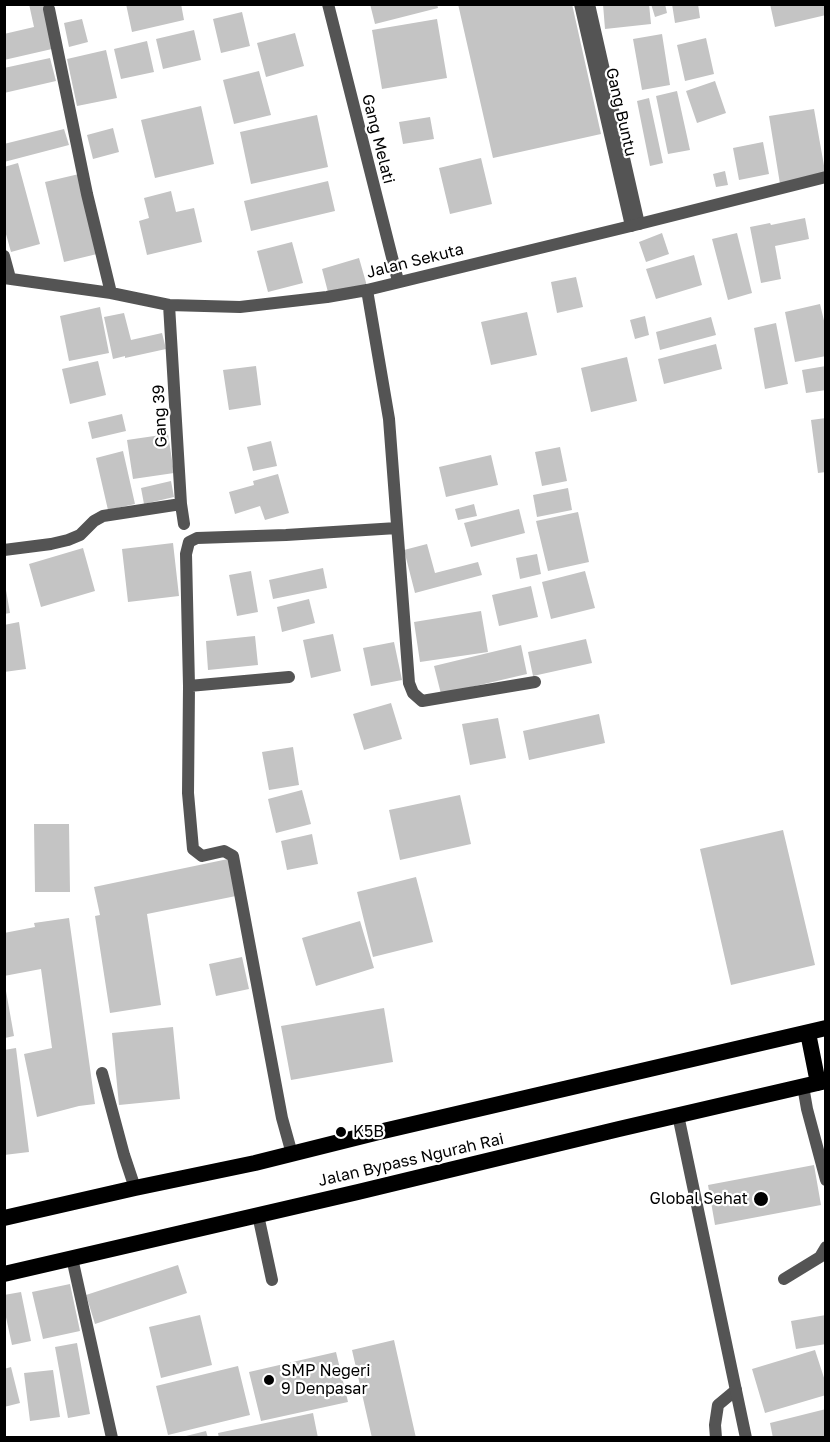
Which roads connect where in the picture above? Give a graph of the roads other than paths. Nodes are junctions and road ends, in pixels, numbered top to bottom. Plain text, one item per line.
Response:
1 (328, 4) edge
2 (580, 4) edge
3 (589, 4) edge
4 (49, 9) dead end
5 (825, 177) edge
6 (635, 225) junction
7 (4, 256) edge
8 (7, 278) edge
9 (398, 281) junction
10 (367, 290) junction
11 (111, 293) junction
12 (169, 305) junction
13 (181, 504) junction
14 (184, 524) dead end
15 (396, 528) junction
16 (4, 550) edge
17 (289, 677) dead end
18 (535, 682) dead end
19 (189, 686) junction
20 (825, 1028) edge
21 (808, 1033) junction
22 (102, 1073) dead end
23 (816, 1083) edge
24 (678, 1115) junction
25 (292, 1154) junction
26 (825, 1180) edge
27 (135, 1188) junction
28 (258, 1215) junction
29 (4, 1218) edge
30 (825, 1247) edge
31 (72, 1258) junction
32 (4, 1274) edge
33 (784, 1279) dead end
34 (272, 1280) dead end
35 (736, 1390) junction
36 (112, 1437) edge
37 (716, 1437) edge
38 (746, 1437) edge

1 - 9 street, Gang Melati
2 - 6 street, Gang Buntu
3 - 6 street
4 - 11 street
5 - 6 street, Jalan Sekuta
6 - 9 street, Jalan Sekuta
7 - 8 street
8 - 11 street, Jalan Sekuta
9 - 10 street, Jalan Sekuta
10 - 12 street, Jalan Sekuta
10 - 15 street
11 - 12 street, Jalan Sekuta
12 - 13 street, Gang 39
13 - 14 street, Gang 39
13 - 16 street
15 - 18 street
15 - 19 street
17 - 19 street
19 - 25 street
20 - 21 highway, Jalan Bypass Ngurah Rai
21 - 23 highway
21 - 25 highway, Jalan Bypass Ngurah Rai
22 - 27 street
23 - 24 highway, Jalan Bypass Ngurah Rai
23 - 26 street
24 - 28 highway, Jalan Bypass Ngurah Rai
24 - 35 street
25 - 27 highway, Jalan Bypass Ngurah Rai
27 - 29 highway, Jalan Bypass Ngurah Rai
28 - 31 highway, Jalan Bypass Ngurah Rai
28 - 34 street
30 - 33 street
31 - 32 highway, Jalan Bypass Ngurah Rai
31 - 36 street
35 - 37 street
35 - 38 street

